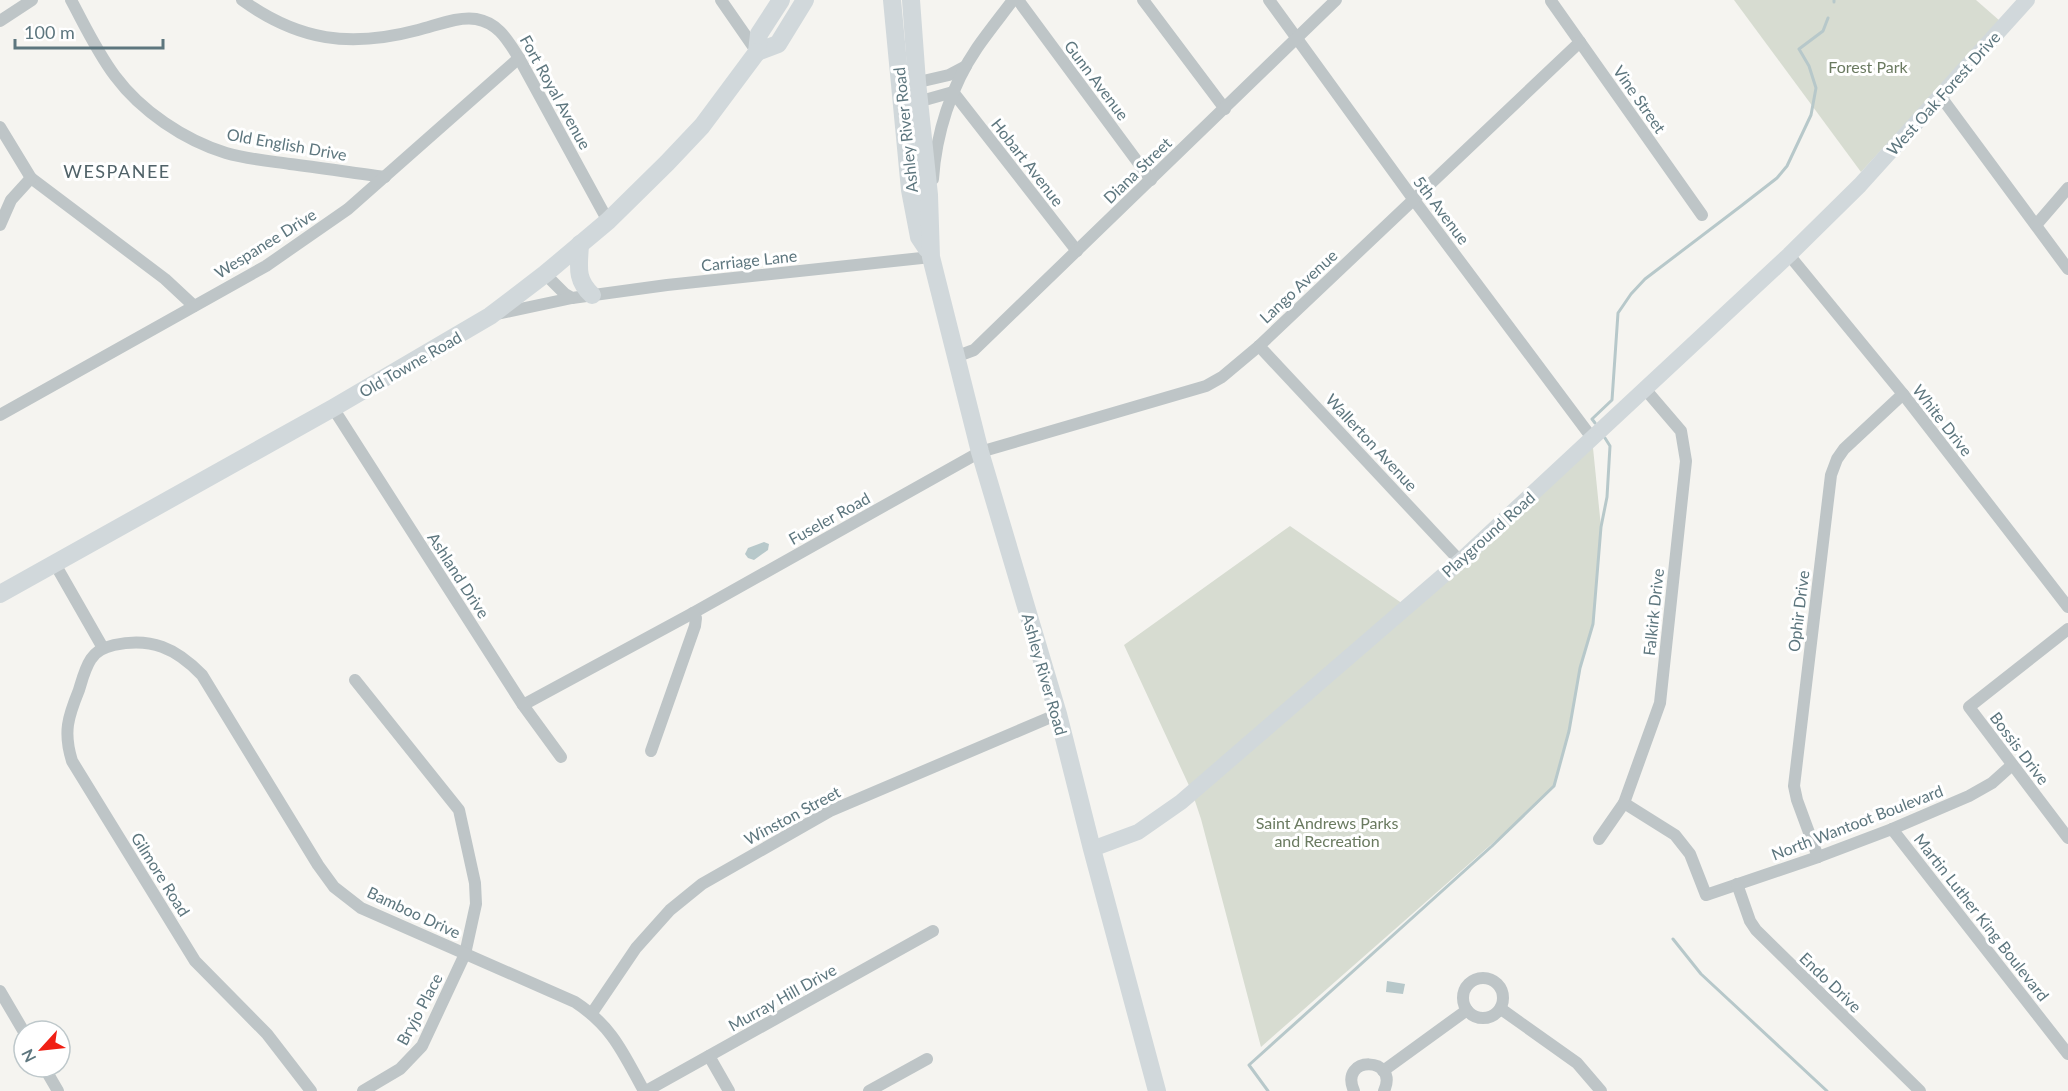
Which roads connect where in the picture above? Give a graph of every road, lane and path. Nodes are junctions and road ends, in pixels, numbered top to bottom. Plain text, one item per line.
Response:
1 (32, 0) edge
2 (71, 0) edge
3 (242, 0) edge
4 (721, 0) edge
5 (781, 0) edge
6 (805, 0) edge
7 (892, 0) edge
8 (911, 0) edge
9 (1013, 0) edge
10 (1018, 0) edge
11 (1143, 0) edge
12 (1269, 0) edge
13 (1336, 0) edge
14 (2027, 0) edge
15 (1551, 1) edge
16 (0, 21) edge
17 (1298, 39) junction
18 (1580, 42) junction
19 (757, 52) junction
20 (519, 58) junction
21 (966, 66) junction
22 (909, 84) junction
23 (953, 92) junction
24 (1941, 97) junction
25 (910, 104) junction
26 (1225, 109) junction
27 (0, 127) edge
28 (386, 177) junction
29 (31, 178) junction
30 (1151, 180) junction
31 (1860, 186) joint
32 (2068, 188) edge
33 (1413, 200) junction
34 (1702, 215) dead end
35 (608, 221) junction
36 (0, 225) edge
37 (2036, 225) junction
38 (580, 244) junction
39 (1077, 251) junction
40 (1789, 255) junction
41 (931, 257) junction
42 (2068, 269) edge
43 (545, 274) junction
44 (592, 295) junction
45 (572, 298) junction
46 (194, 306) junction
47 (490, 316) junction
48 (1259, 346) junction
49 (955, 357) junction
50 (1645, 389) junction
51 (1903, 394) junction
52 (333, 408) junction
53 (0, 415) edge
54 (1592, 438) junction
55 (980, 452) junction
56 (1460, 561) junction
57 (55, 564) junction
58 (0, 594) edge
59 (2068, 608) edge
60 (693, 613) junction
61 (2068, 629) edge
62 (103, 648) junction
63 (356, 680) dead end
64 (523, 705) junction
65 (1058, 714) junction
66 (651, 752) dead end
67 (561, 757) dead end
68 (2012, 765) junction
69 (1624, 803) junction
70 (1892, 829) junction
71 (2068, 838) edge
72 (1599, 839) dead end
73 (1092, 849) junction
74 (1818, 857) junction
75 (1737, 884) junction
76 (933, 931) dead end
77 (465, 954) junction
78 (0, 991) edge
79 (1501, 1009) junction
80 (1467, 1011) junction
81 (592, 1013) junction
82 (16, 1019) edge
83 (2068, 1054) edge
84 (710, 1056) junction
85 (927, 1059) dead end
86 (1383, 1071) junction
87 (1914, 1089) edge
88 (311, 1091) edge
89 (363, 1091) edge
90 (645, 1091) edge
91 (729, 1091) edge
92 (869, 1091) edge
93 (1156, 1091) edge
94 (1354, 1091) edge
95 (1384, 1091) edge
96 (1601, 1091) edge

1 - 16 street
2 - 28 street, Old English Drive
3 - 20 street, Fort Royal Avenue
4 - 19 street
5 - 19 main road
6 - 19 main road
7 - 22 main road, Ashley River Road
8 - 22 main road, Ashley River Road
9 - 21 street
10 - 30 street, Gunn Avenue
11 - 26 street
12 - 17 street, 5th Avenue
13 - 17 street, Diana Street
14 - 24 main road, West Oak Forest Drive
15 - 18 street, Vine Street
17 - 26 street, Diana Street
17 - 33 street, 5th Avenue
18 - 33 street, Lango Avenue
18 - 34 street, Vine Street
19 - 35 main road, Old Towne Road
20 - 28 street, Wespanee Drive
20 - 35 street, Fort Royal Avenue
21 - 22 street
21 - 23 street
22 - 25 main road, Ashley River Road
23 - 25 street
23 - 39 street, Hobart Avenue
23 - 41 street
24 - 31 main road, West Oak Forest Drive
24 - 37 street
25 - 41 main road, Ashley River Road
26 - 30 street, Diana Street
27 - 29 street
28 - 46 street, Wespanee Drive
29 - 36 street
29 - 46 street
30 - 39 street, Diana Street
31 - 40 main road, Playground Road
32 - 37 street
33 - 48 street, Lango Avenue
33 - 54 street, 5th Avenue
35 - 38 main road, Old Towne Road
37 - 42 street
38 - 43 main road, Old Towne Road
38 - 44 main road
39 - 49 street, Diana Street
40 - 50 main road, Playground Road
40 - 51 street, White Drive
41 - 44 street, Carriage Lane
41 - 49 main road, Ashley River Road
43 - 45 street
43 - 47 main road, Old Towne Road
44 - 45 street, Carriage Lane
45 - 47 street, Carriage Lane
46 - 53 street, Wespanee Drive
47 - 52 main road, Old Towne Road
48 - 55 street, Lango Avenue
48 - 56 street, Wallerton Avenue
49 - 55 main road, Ashley River Road
50 - 54 main road, Playground Road
50 - 69 street, Falkirk Drive
51 - 59 street, White Drive
51 - 74 street, Ophir Drive
52 - 57 main road, Old Towne Road
52 - 64 street, Ashland Drive
54 - 56 main road, Playground Road
55 - 60 street, Fuseler Road
55 - 65 main road, Ashley River Road
56 - 73 main road, Playground Road
57 - 58 main road, Old Towne Road
57 - 62 street
60 - 64 street, Fuseler Road
60 - 66 street
61 - 68 street, Bossis Drive
62 - 77 street, Bamboo Drive
62 - 88 street, Gilmore Road
63 - 77 street, Bryjo Place
64 - 67 street, Ashland Drive
65 - 73 main road, Ashley River Road
65 - 81 street, Winston Street
68 - 70 street, North Wantoot Boulevard
68 - 71 street, Bossis Drive
69 - 72 street, Falkirk Drive
69 - 75 street, North Wantoot Boulevard
70 - 74 street, North Wantoot Boulevard
70 - 83 street, Martin Luther King Boulevard
73 - 93 main road, Ashley River Road
74 - 75 street, North Wantoot Boulevard
75 - 87 street, Endo Drive
76 - 84 street, Murray Hill Drive
77 - 81 street, Bamboo Drive
77 - 89 street, Bryjo Place
78 - 82 street
79 - 80 street
79 - 80 street
79 - 96 street
80 - 86 street
81 - 90 street, Bamboo Drive
84 - 90 street, Murray Hill Drive
84 - 91 street
85 - 92 street
86 - 94 street
86 - 95 street

